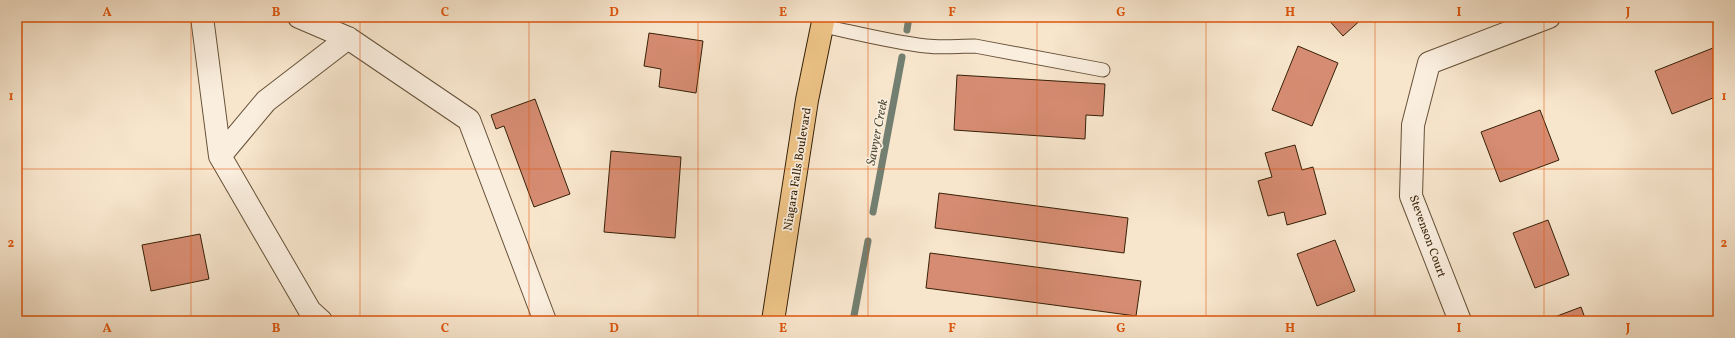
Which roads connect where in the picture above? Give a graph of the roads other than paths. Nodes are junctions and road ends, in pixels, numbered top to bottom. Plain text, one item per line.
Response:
1 (202, 17) edge
2 (299, 17) edge
3 (1549, 17) edge
4 (824, 22) edge
5 (348, 38) junction
6 (1103, 70) dead end
7 (220, 156) junction
8 (321, 321) edge
9 (545, 321) edge
10 (773, 321) edge
11 (1460, 321) edge

1 - 7 street
2 - 5 street
3 - 11 street, Stevenson Court
4 - 6 lane
4 - 10 main road, Niagara Falls Boulevard
5 - 7 street
5 - 9 street
7 - 8 street

